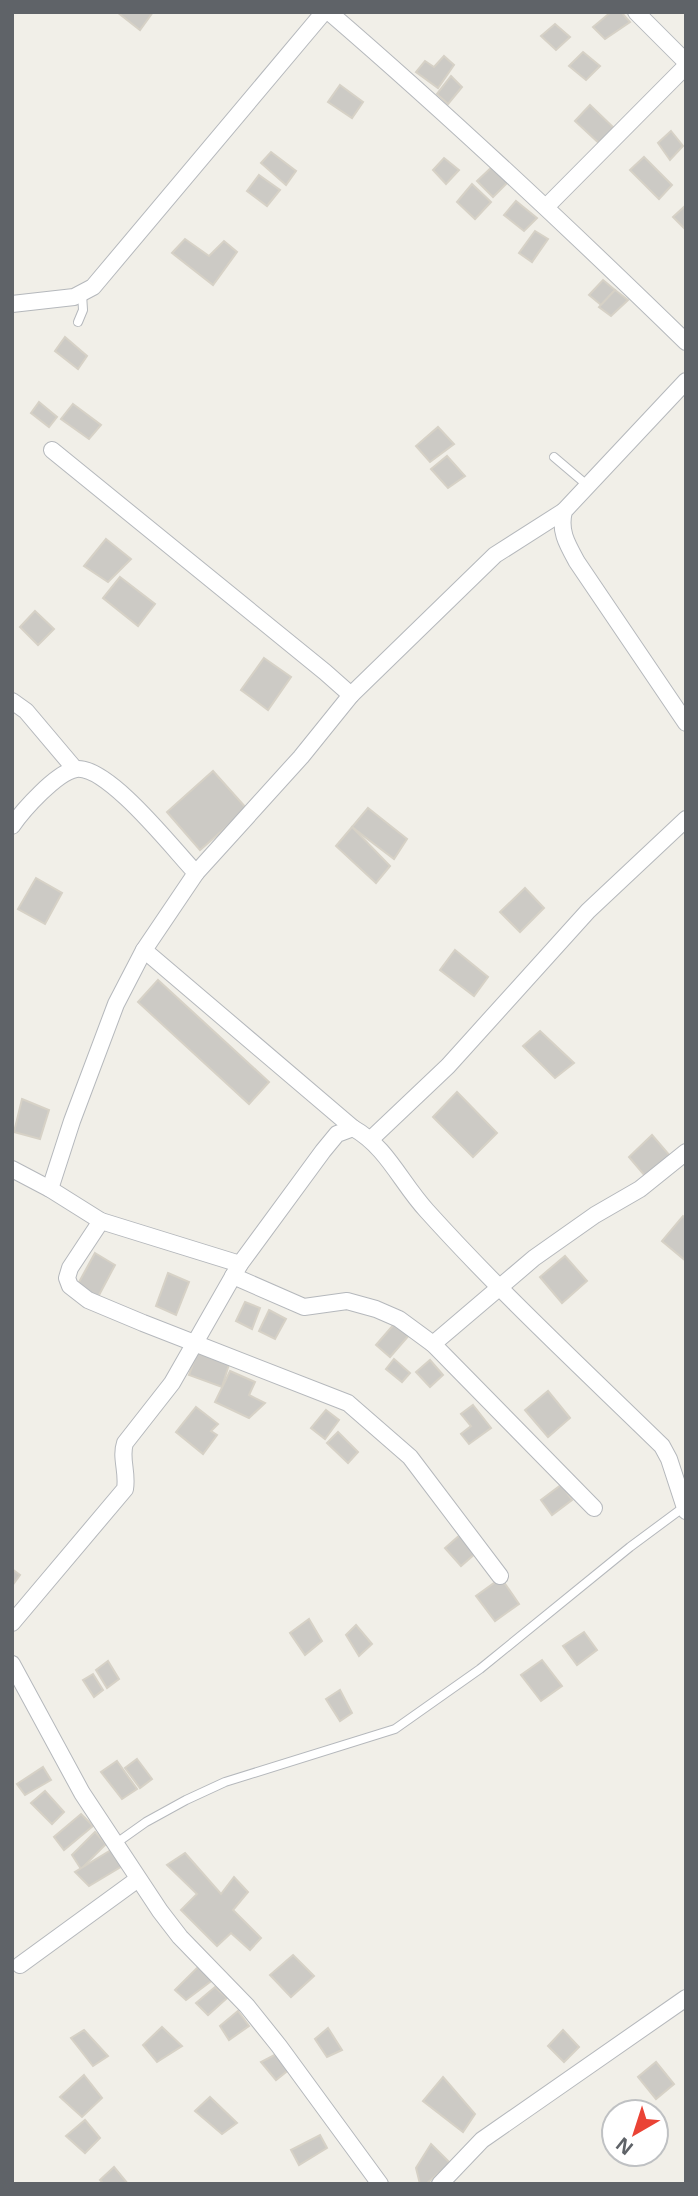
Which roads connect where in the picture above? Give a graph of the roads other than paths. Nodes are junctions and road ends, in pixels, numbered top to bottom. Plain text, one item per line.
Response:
1 (327, 12) edge
2 (636, 12) edge
3 (686, 64) edge
4 (547, 206) junction
5 (82, 294) junction
6 (12, 304) edge
7 (78, 322) dead end
8 (686, 342) edge
9 (686, 381) edge
10 (52, 450) dead end
11 (554, 457) dead end
12 (587, 485) junction
13 (564, 510) junction
14 (547, 520) junction
15 (563, 534) junction
16 (351, 695) junction
17 (12, 701) edge
18 (686, 723) edge
19 (75, 769) junction
20 (686, 819) edge
21 (12, 826) edge
22 (196, 873) junction
23 (144, 950) junction
24 (353, 1128) junction
25 (371, 1139) junction
26 (686, 1152) edge
27 (12, 1169) edge
28 (50, 1189) junction
29 (101, 1221) junction
30 (237, 1270) junction
31 (499, 1288) junction
32 (196, 1343) junction
33 (433, 1344) junction
34 (594, 1507) dead end
35 (685, 1509) edge
36 (500, 1576) dead end
37 (12, 1623) edge
38 (13, 1665) edge
39 (114, 1844) junction
40 (138, 1879) junction
41 (20, 1965) dead end
42 (686, 1998) edge
43 (380, 2184) edge
44 (440, 2184) edge

1 - 4 street
1 - 5 street
2 - 3 street
3 - 4 street
4 - 8 street
5 - 6 street
5 - 7 lane
9 - 12 street
10 - 16 street
11 - 12 lane
12 - 13 street
13 - 14 street
13 - 15 street
14 - 15 street
14 - 16 street
15 - 18 street
16 - 22 street
17 - 19 street
19 - 21 street
19 - 22 street
20 - 25 street
22 - 23 street
23 - 24 street
23 - 28 street
24 - 25 street
24 - 30 street
25 - 31 street
26 - 31 street
27 - 28 street
28 - 29 street
29 - 30 street
29 - 32 street
30 - 32 street
30 - 33 street
31 - 33 street
31 - 35 street
32 - 36 street
32 - 37 street
33 - 34 street
35 - 39 lane
38 - 39 street
39 - 40 street
40 - 41 street
40 - 43 street
42 - 44 street

